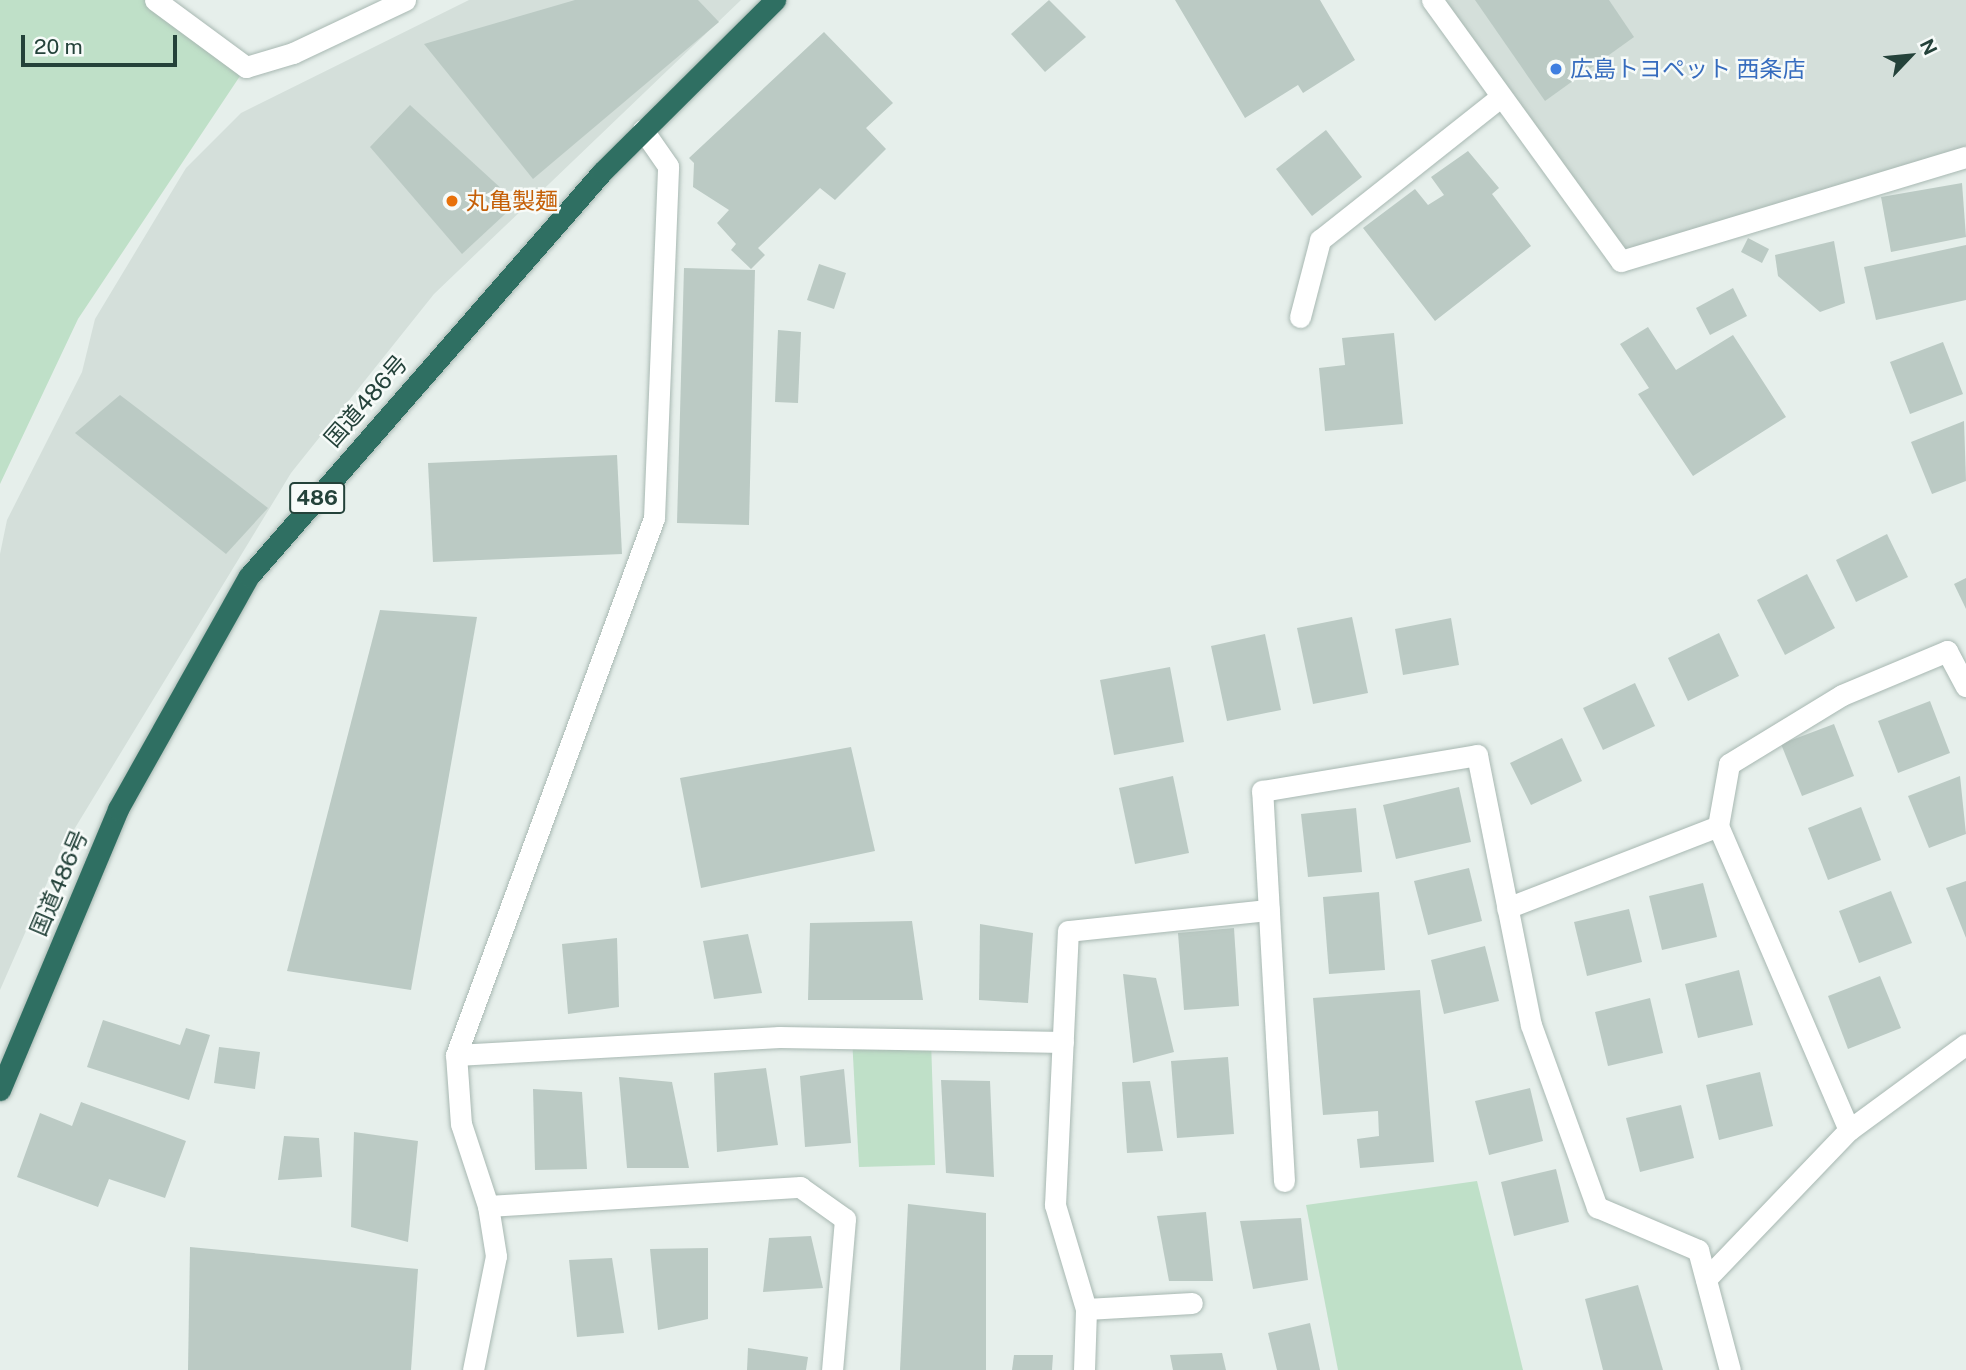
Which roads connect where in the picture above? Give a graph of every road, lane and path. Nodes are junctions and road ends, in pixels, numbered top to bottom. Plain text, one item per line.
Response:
1 (155, 0) edge
2 (405, 0) edge
3 (775, 0) edge
4 (1432, 0) edge
5 (1499, 98) junction
6 (643, 130) junction
7 (1966, 157) edge
8 (1300, 317) dead end
9 (1966, 686) edge
10 (1718, 826) junction
11 (1507, 908) junction
12 (1269, 910) junction
13 (1063, 1042) junction
14 (1966, 1044) edge
15 (456, 1055) junction
16 (0, 1090) edge
17 (1849, 1130) junction
18 (1284, 1181) dead end
19 (488, 1206) junction
20 (1706, 1279) junction
21 (1192, 1303) dead end
22 (1086, 1309) junction
23 (473, 1370) edge
24 (832, 1370) edge
25 (1084, 1370) edge
26 (1730, 1370) edge

1 - 2 street
3 - 6 highway, 国道486号 / 486
4 - 5 street
5 - 7 street
5 - 8 street
6 - 15 street
6 - 16 highway, 国道486号 / 486
9 - 10 street
10 - 11 street
10 - 17 street
11 - 12 street
11 - 20 street
12 - 13 street
12 - 18 street
13 - 15 street
13 - 22 street
14 - 17 street
15 - 19 street
17 - 20 street
19 - 23 street
19 - 24 street
20 - 26 street
21 - 22 street
22 - 25 street

